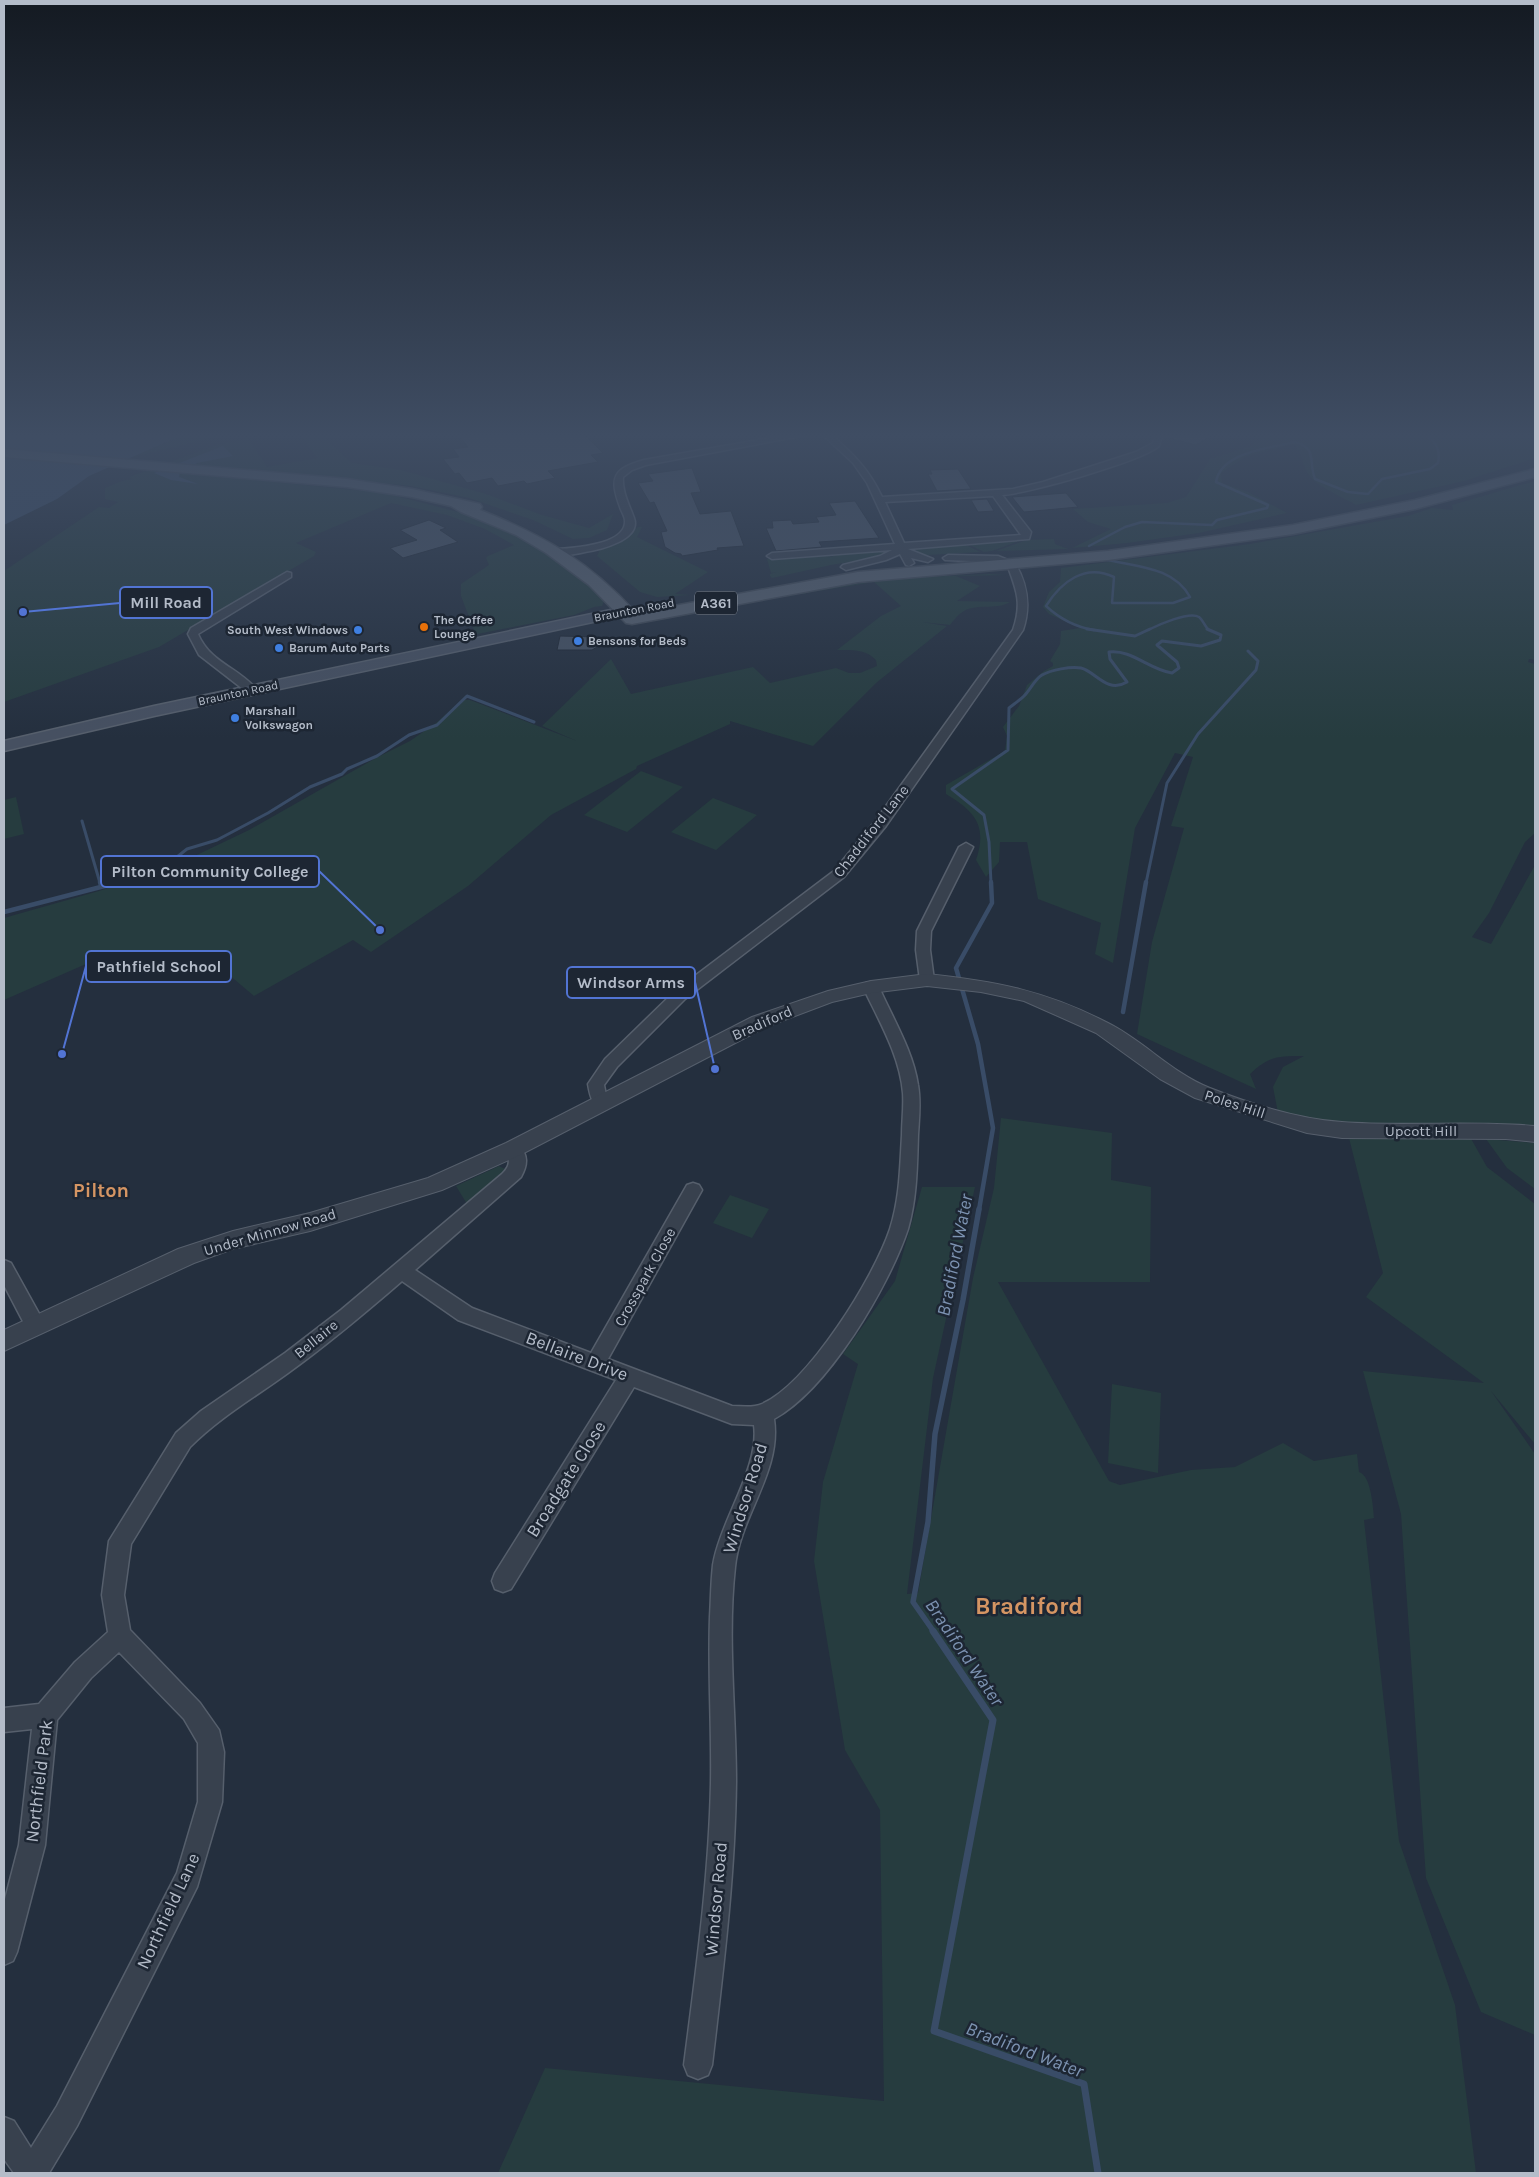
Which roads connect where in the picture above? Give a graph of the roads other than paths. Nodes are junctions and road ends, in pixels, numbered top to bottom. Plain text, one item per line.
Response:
1 (527, 535) edge
2 (623, 535) edge
3 (896, 535) edge
4 (1026, 535) edge
5 (1202, 535) edge
6 (1259, 535) edge
7 (566, 550) junction
8 (905, 554) junction
9 (772, 556) dead end
10 (939, 562) junction
11 (1014, 569) junction
12 (893, 573) junction
13 (287, 575) dead end
14 (619, 592) junction
15 (637, 611) junction
16 (586, 618) junction
17 (561, 626) junction
18 (252, 691) junction
19 (4, 746) edge
20 (966, 847) dead end
21 (936, 981) junction
22 (968, 984) joint
23 (871, 987) junction
24 (603, 1103) junction
25 (1307, 1125) joint
26 (1535, 1134) edge
27 (513, 1149) junction
28 (693, 1190) dead end
29 (4, 1268) edge
30 (401, 1271) junction
31 (35, 1325) junction
32 (4, 1341) edge
33 (596, 1363) junction
34 (630, 1376) junction
35 (763, 1414) junction
36 (503, 1581) dead end
37 (120, 1636) junction
38 (46, 1715) junction
39 (4, 1720) edge
40 (4, 1952) edge
41 (698, 2065) dead end
42 (4, 2131) edge
43 (32, 2173) edge

1 - 7 main road
2 - 7 street
3 - 8 street
4 - 8 street
5 - 10 main road, Braunton Road / A361
6 - 11 main road, Braunton Road / A361
7 - 14 main road
8 - 9 street
8 - 10 main road, Braunton Road / A361
8 - 12 street
8 - 15 main road, Braunton Road / A361
10 - 11 main road, Braunton Road / A361
10 - 11 street
10 - 12 main road, Braunton Road / A361
11 - 24 street, Chaddiford Lane
12 - 15 main road, Braunton Road / A361
13 - 18 street
14 - 15 main road
14 - 16 main road
15 - 16 main road, Braunton Road
15 - 17 main road, Braunton Road
16 - 17 main road, Braunton Road
17 - 18 main road, Braunton Road
18 - 19 main road, Braunton Road
20 - 21 street
21 - 22 street, Bradiford
21 - 23 street, Bradiford
22 - 25 street, Poles Hill
23 - 24 street, Bradiford
23 - 35 street
24 - 27 street, Bradiford
25 - 26 street, Upcott Hill
27 - 30 street, Bellaire
27 - 31 street, Under Minnow Road
28 - 33 street, Crosspark Close
29 - 31 street
30 - 33 street, Bellaire Drive
30 - 37 street, Bellaire
31 - 32 street, Under Minnow Road
33 - 34 street, Bellaire Drive
34 - 35 street, Bellaire Drive
34 - 36 street, Broadgate Close
35 - 41 street, Windsor Road
37 - 38 street, Northfield Park
37 - 43 street, Northfield Lane
38 - 39 street
38 - 40 street, Northfield Park
42 - 43 street

